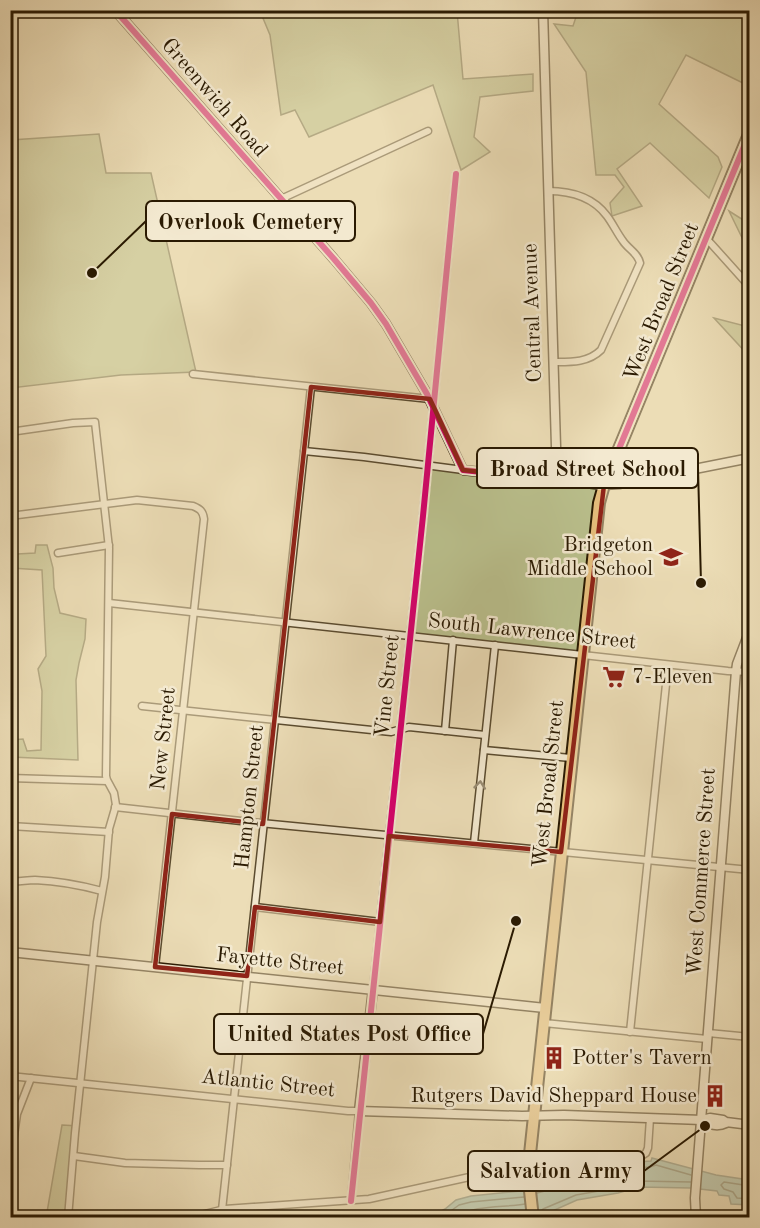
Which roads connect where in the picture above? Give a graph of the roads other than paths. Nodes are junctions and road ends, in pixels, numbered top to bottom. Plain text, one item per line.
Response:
1 (115, 10) edge
2 (543, 10) edge
3 (428, 131) dead end
4 (750, 132) edge
5 (456, 174) dead end
6 (548, 191) junction
7 (281, 199) junction
8 (706, 238) junction
9 (750, 287) edge
10 (553, 362) junction
11 (193, 374) dead end
12 (311, 387) junction
13 (432, 403) junction
14 (10, 432) edge
15 (304, 451) junction
16 (750, 458) edge
17 (428, 465) junction
18 (463, 470) junction
19 (557, 480) junction
20 (604, 485) junction
21 (104, 504) junction
22 (10, 516) edge
23 (109, 545) junction
24 (58, 553) dead end
25 (109, 603) junction
26 (194, 612) junction
27 (286, 622) junction
28 (750, 630) edge
29 (410, 635) junction
30 (453, 640) junction
31 (495, 645) junction
32 (582, 654) junction
33 (668, 664) junction
34 (736, 671) junction
35 (750, 672) edge
36 (142, 706) dead end
37 (184, 711) junction
38 (275, 720) junction
39 (400, 729) junction
40 (445, 731) junction
41 (485, 735) junction
42 (484, 750) junction
43 (571, 758) junction
44 (10, 778) edge
45 (107, 781) junction
46 (115, 807) junction
47 (172, 814) junction
48 (263, 824) junction
49 (10, 826) edge
50 (109, 832) junction
51 (389, 836) junction
52 (474, 843) junction
53 (561, 852) junction
54 (648, 860) junction
55 (721, 867) junction
56 (750, 870) edge
57 (11, 881) edge
58 (102, 891) junction
59 (10, 897) edge
60 (255, 907) junction
61 (380, 922) junction
62 (10, 952) edge
63 (93, 961) junction
64 (155, 967) junction
65 (247, 976) junction
66 (373, 989) junction
67 (545, 1008) junction
68 (543, 1023) junction
69 (630, 1032) junction
70 (708, 1036) junction
71 (750, 1037) edge
72 (10, 1076) edge
73 (31, 1078) junction
74 (81, 1083) junction
75 (234, 1099) junction
76 (359, 1111) junction
77 (534, 1116) junction
78 (650, 1118) junction
79 (702, 1120) junction
80 (750, 1125) edge
81 (74, 1156) junction
82 (529, 1159) junction
83 (10, 1163) edge
84 (227, 1165) junction
85 (351, 1201) junction
86 (222, 1210) junction
87 (68, 1218) edge
88 (188, 1218) edge
89 (533, 1218) edge
90 (696, 1218) edge

1 - 7 main road, Greenwich Road
2 - 6 main road, Central Avenue
3 - 7 street
4 - 8 highway, West Broad Street
5 - 13 street, Vine Street
6 - 10 main road, Central Avenue
6 - 10 street
7 - 13 main road, Greenwich Road
8 - 9 street
8 - 20 highway, West Broad Street
10 - 19 main road, Central Avenue
11 - 12 street
12 - 13 street
12 - 15 street, Hampton Street
13 - 17 street, Vine Street
13 - 18 main road, Greenwich Road
14 - 21 street
15 - 17 street
15 - 27 street, Hampton Street
16 - 20 main road
17 - 18 street
17 - 29 street, Vine Street
18 - 19 main road
19 - 20 main road
20 - 32 highway, West Broad Street
21 - 22 street
21 - 23 street
21 - 26 street, New Street
23 - 24 street
23 - 25 street
25 - 26 street, South Lawrence Street
25 - 45 street
26 - 27 street, South Lawrence Street
26 - 37 street, New Street
27 - 29 street, South Lawrence Street
27 - 38 street, Hampton Street
28 - 34 main road, West Commerce Street
29 - 30 street, South Lawrence Street
29 - 39 street, Vine Street
30 - 31 street, South Lawrence Street
30 - 40 street
31 - 32 street, South Lawrence Street
31 - 41 street
32 - 33 street, South Lawrence Street
32 - 43 highway, West Broad Street
33 - 34 street, South Lawrence Street
33 - 54 street
34 - 35 street, South Lawrence Street
34 - 55 main road, West Commerce Street
36 - 37 street
37 - 38 street
37 - 47 street, New Street
38 - 39 street
38 - 48 street, Hampton Street
39 - 40 street
39 - 51 street, Vine Street
40 - 41 street
41 - 42 street
42 - 43 street
52 -> 42 street
43 - 53 highway, West Broad Street
44 - 45 street
45 - 46 street
46 - 47 street
46 - 50 street
47 - 48 street
47 - 64 street, New Street
48 - 51 street
48 - 60 street, Hampton Street
49 - 50 street
50 - 58 street
51 - 52 street
51 - 61 street, Vine Street
52 - 53 street
53 - 54 street
53 - 67 highway, West Broad Street
54 - 55 street
54 - 69 street
55 - 56 street
55 - 70 main road, West Commerce Street
57 - 58 street
57 - 59 street
58 - 63 street
60 - 61 street
60 - 65 street, Hampton Street
61 - 66 street, Vine Street
62 - 63 main road, Fayette Street
63 - 64 main road, Fayette Street
63 - 74 street
64 - 65 main road, Fayette Street
65 - 66 main road, Fayette Street
65 - 75 street, Hampton Street
66 - 67 main road, Fayette Street
66 - 76 main road, Vine Street
67 - 68 highway, West Broad Street
68 - 69 street
68 - 77 highway, West Broad Street
69 - 70 street
70 - 71 street
70 - 79 main road, West Commerce Street
72 - 73 street, Atlantic Street
73 - 74 street, Atlantic Street
73 - 83 street
74 - 75 street, Atlantic Street
74 - 81 street
75 - 76 street, Atlantic Street
75 - 84 street, Hampton Street
76 - 77 main road, Atlantic Street
76 - 85 street, Vine Street
77 - 78 main road, Atlantic Street
77 - 82 highway, West Broad Street
78 - 79 main road, Atlantic Street
78 - 82 street
79 - 80 main road, Atlantic Street
79 - 90 main road, West Commerce Street
81 - 84 street
81 - 87 street
82 - 85 street
82 - 89 highway, West Broad Street
84 - 86 street, Hampton Street
85 - 86 street
86 - 88 street

